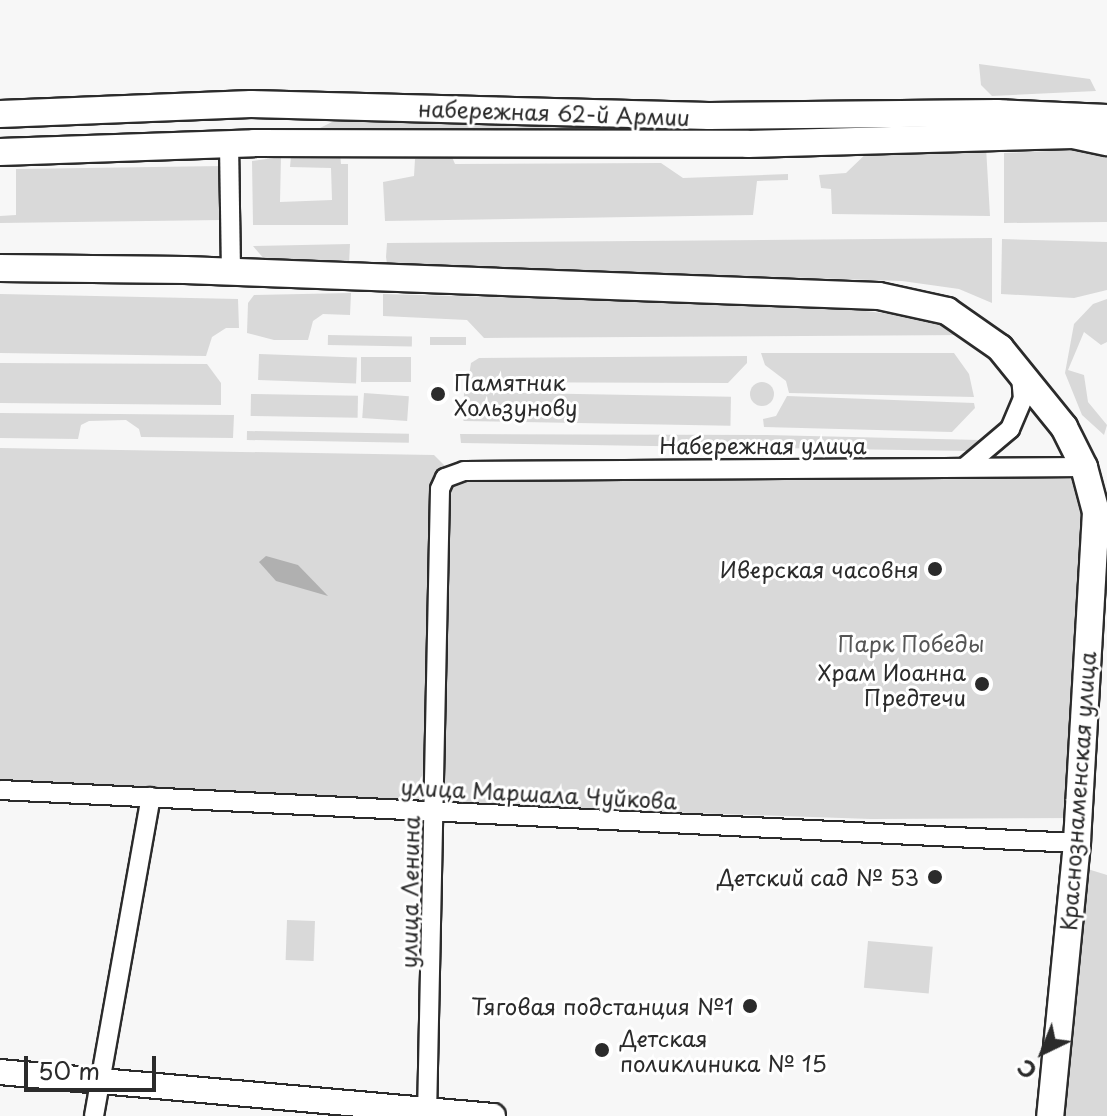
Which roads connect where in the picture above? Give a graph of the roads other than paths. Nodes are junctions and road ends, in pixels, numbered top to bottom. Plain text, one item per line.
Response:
1 (0, 114) edge
2 (1107, 118) edge
3 (1107, 142) edge
4 (229, 144) junction
5 (0, 152) edge
6 (0, 268) edge
7 (231, 272) junction
8 (1020, 367) junction
9 (964, 467) junction
10 (1084, 467) junction
11 (445, 478) joint
12 (0, 790) edge
13 (151, 797) junction
14 (435, 812) junction
15 (1077, 843) junction
16 (0, 1072) edge
17 (100, 1082) junction
18 (427, 1113) edge
19 (94, 1116) edge
20 (493, 1116) edge
21 (1050, 1116) edge

1 - 2 main road, набережная 62-й Армии
3 - 4 main road, набережная 62-й Армии
4 - 5 main road, набережная 62-й Армии
4 - 7 street
6 - 7 main road
7 - 8 main road
8 - 9 street
8 - 10 main road
9 - 10 street, Набережная улица
9 - 11 street, Набережная улица
10 - 15 main road, Краснознаменская улица
11 - 14 street, улица Ленина
12 - 13 street, улица Маршала Чуйкова
13 - 14 street, улица Маршала Чуйкова
13 - 17 street
14 - 15 street, улица Маршала Чуйкова
14 - 18 street, улица Ленина
15 - 21 main road, Краснознаменская улица
16 - 17 street
17 - 18 street
17 - 19 street
18 - 20 street

